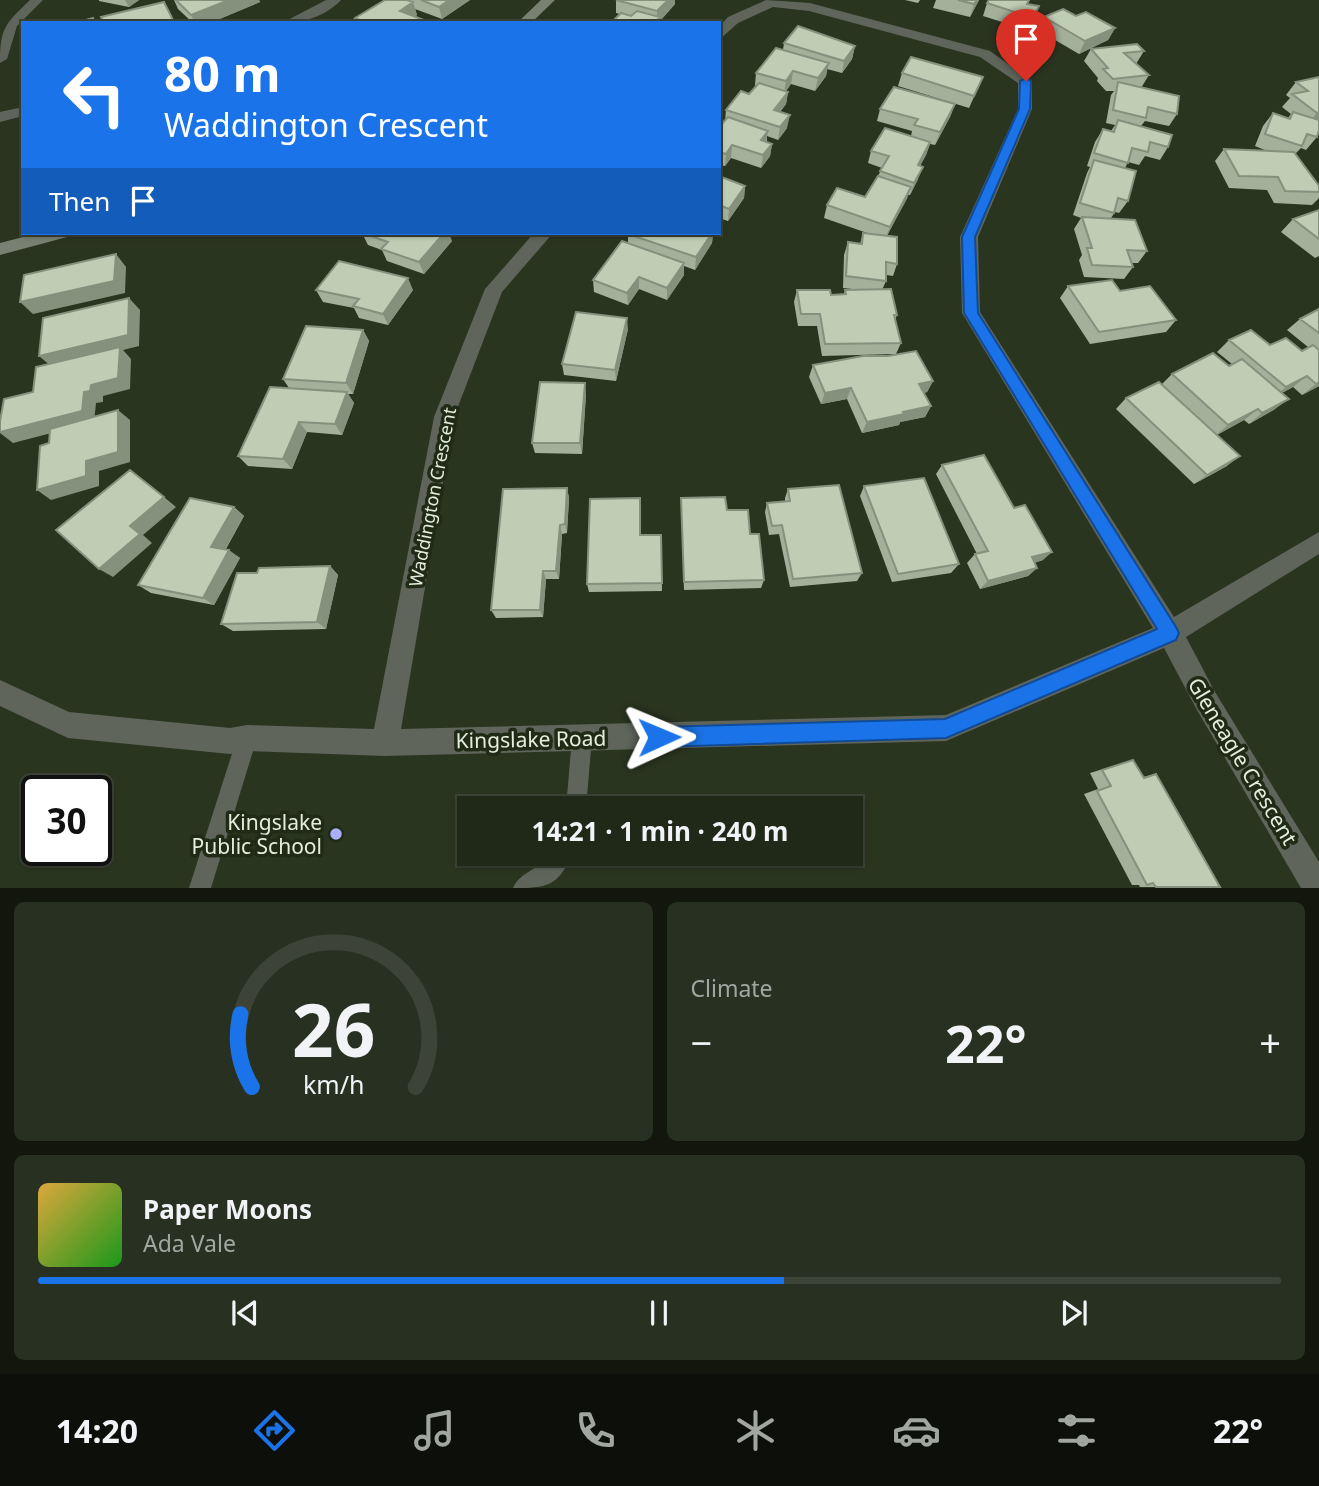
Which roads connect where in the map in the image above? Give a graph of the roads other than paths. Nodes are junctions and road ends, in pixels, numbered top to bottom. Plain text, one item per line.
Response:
1 (37, 0) edge
2 (335, 0) edge
3 (549, 0) edge
4 (292, 21) edge
5 (525, 21) edge
6 (721, 34) edge
7 (0, 59) edge
8 (21, 112) edge
9 (0, 117) edge
10 (53, 235) edge
11 (542, 235) edge
12 (0, 249) edge
13 (1319, 542) edge
14 (1170, 633) junction
15 (0, 693) edge
16 (247, 738) junction
17 (582, 738) junction
18 (384, 743) junction
19 (577, 796) edge
20 (555, 866) edge
21 (200, 887) edge
22 (524, 887) edge
23 (1318, 887) edge

1 - 7 street
2 - 4 street
3 - 5 street
6 - 14 street
8 - 9 street
10 - 12 street
11 - 18 street, Waddington Crescent
13 - 14 street, Kingslake Road
14 - 17 street, Kingslake Road
14 - 23 street, Gleneagle Crescent
15 - 16 street, Kingslake Road
16 - 18 street, Kingslake Road
16 - 21 lane
17 - 18 street, Kingslake Road
17 - 19 lane
20 - 22 lane

